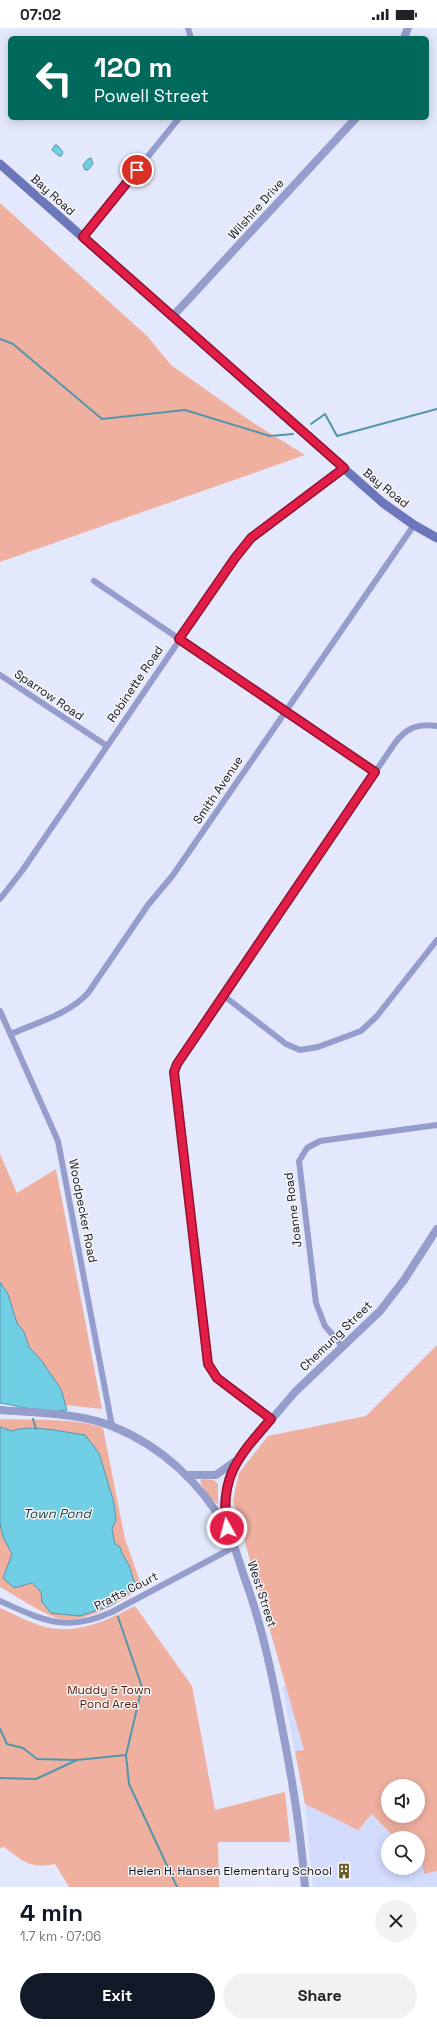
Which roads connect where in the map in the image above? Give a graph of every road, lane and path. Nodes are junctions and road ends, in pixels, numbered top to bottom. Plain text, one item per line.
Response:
1 (177, 120) edge
2 (354, 120) edge
3 (0, 164) edge
4 (83, 237) junction
5 (173, 316) junction
6 (344, 468) junction
7 (414, 525) junction
8 (437, 538) edge
9 (94, 581) dead end
10 (179, 639) junction
11 (0, 675) edge
12 (286, 711) junction
13 (437, 726) edge
14 (106, 746) junction
15 (375, 772) junction
16 (0, 899) edge
17 (437, 940) edge
18 (224, 996) junction
19 (0, 1011) edge
20 (11, 1034) junction
21 (437, 1125) edge
22 (437, 1230) edge
23 (343, 1347) junction
24 (0, 1410) edge
25 (271, 1419) junction
26 (112, 1426) junction
27 (243, 1453) junction
28 (188, 1475) junction
29 (227, 1528) junction
30 (234, 1547) junction
31 (0, 1601) edge
32 (306, 1887) edge

1 - 4 street
2 - 5 street, Wilshire Drive
3 - 4 main road, Bay Road
4 - 5 main road, Bay Road
5 - 6 main road, Bay Road
6 - 7 main road, Bay Road
6 - 10 street, Robinette Road
7 - 8 main road, Bay Road
7 - 12 street, Smith Avenue
9 - 10 street
10 - 12 street
10 - 14 street, Robinette Road
11 - 14 street, Sparrow Road
12 - 15 street
12 - 20 street, Smith Avenue
13 - 15 street
14 - 16 street, Robinette Road
15 - 18 street
17 - 18 street
18 - 25 street
19 - 20 street, Woodpecker Road
20 - 26 street, Woodpecker Road
21 - 23 street, Joanne Road
22 - 23 street, Chemung Street
23 - 25 street, Chemung Street
24 - 26 street, West Street
25 - 27 street, Chemung Street
26 - 28 street, West Street
27 - 28 street, Chemung Street
27 - 29 street, Chemung Street
28 - 29 street, West Street
29 - 30 street, West Street
30 - 31 street, Pratts Court
30 - 32 street, West Street

